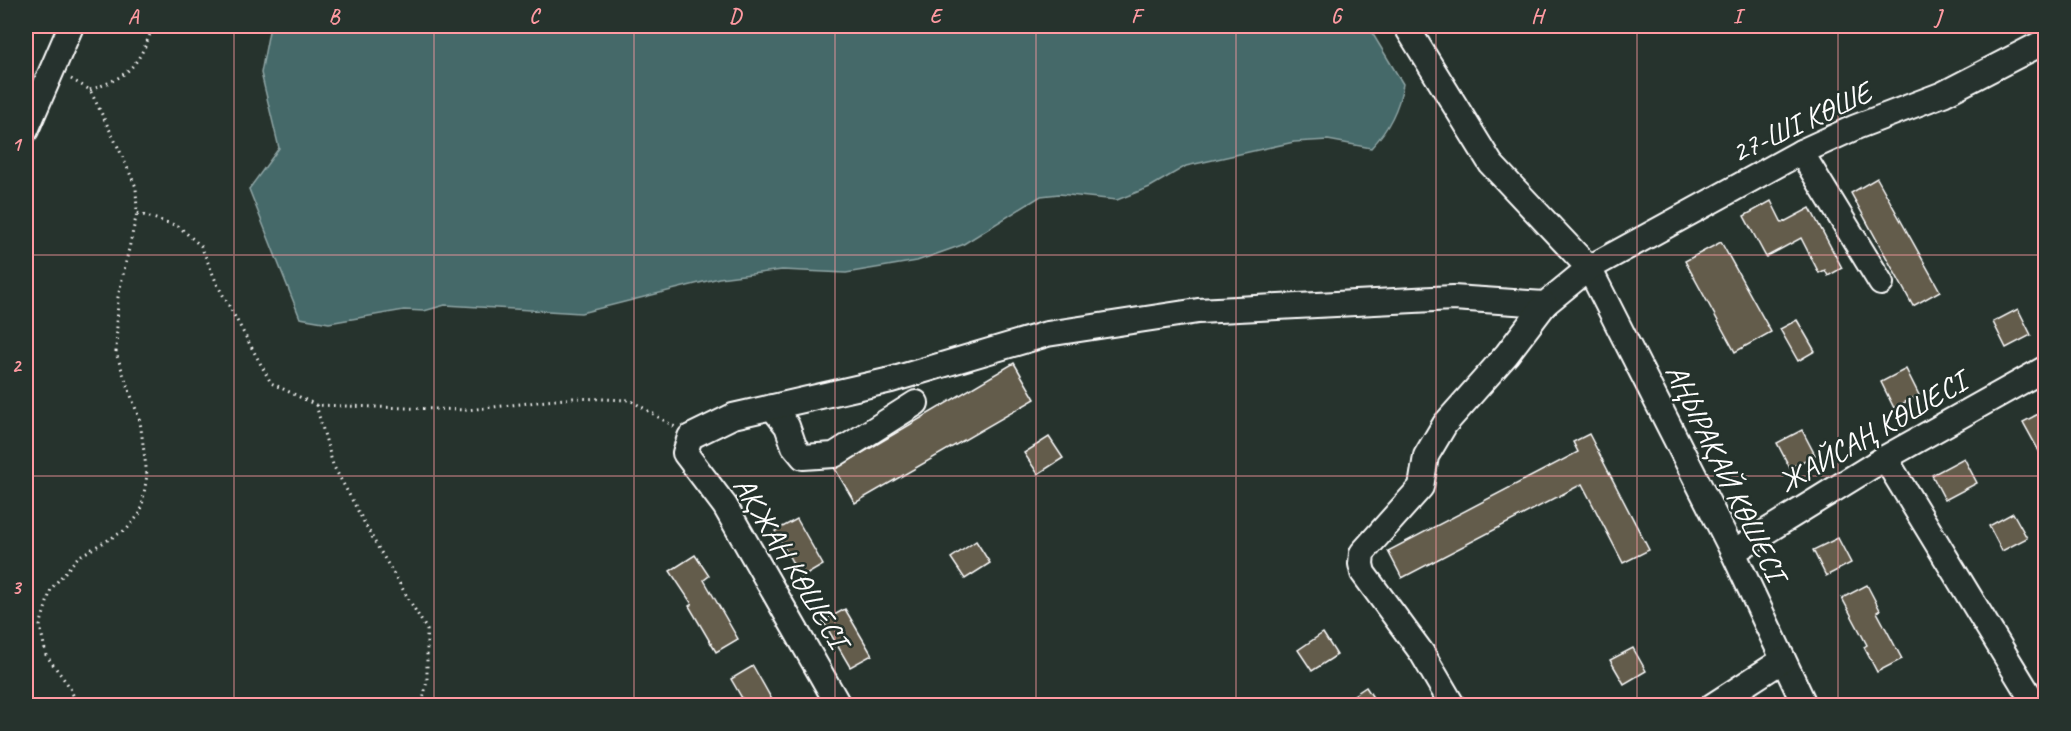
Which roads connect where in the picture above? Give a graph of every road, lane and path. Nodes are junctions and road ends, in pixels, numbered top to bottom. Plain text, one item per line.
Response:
1 (71, 26) edge
2 (153, 26) edge
3 (1406, 26) edge
4 (2046, 42) edge
5 (53, 69) junction
6 (90, 90) junction
7 (26, 130) edge
8 (1801, 152) junction
9 (137, 213) junction
10 (1588, 268) junction
11 (1881, 284) dead end
12 (1545, 304) junction
13 (2046, 368) edge
14 (916, 403) dead end
15 (316, 405) junction
16 (772, 407) junction
17 (688, 445) junction
18 (1885, 458) junction
19 (1733, 552) junction
20 (1783, 660) junction
21 (78, 705) edge
22 (422, 705) edge
23 (839, 705) edge
24 (1453, 705) edge
25 (1712, 705) edge
26 (1805, 705) edge
27 (2036, 705) edge

1 - 5 street
2 - 6 path
3 - 10 street, АҢЫРАҚАЙ КӨШЕСІ
4 - 8 street, 27-ШІ КӨШЕ
5 - 6 path
5 - 7 street
6 - 9 path
8 - 10 street, 27-ШІ КӨШЕ
8 - 11 street
9 - 15 path
9 - 21 path
10 - 12 street, 27-ШІ КӨШЕ
10 - 19 street, АҢЫРАҚАЙ КӨШЕСІ
12 - 16 street
12 - 24 street, 27-ШІ КӨШЕ
13 - 18 street, ЖАЙСАҢ КӨШЕСІ
14 - 16 street
15 - 17 path
15 - 22 path
16 - 17 street
17 - 23 street, АҚЖАН КӨШЕСІ
18 - 19 street, ЖАЙСАҢ КӨШЕСІ
18 - 27 street
19 - 20 street, АҢЫРАҚАЙ КӨШЕСІ
20 - 25 street
20 - 26 street, АҢЫРАҚАЙ КӨШЕСІ

